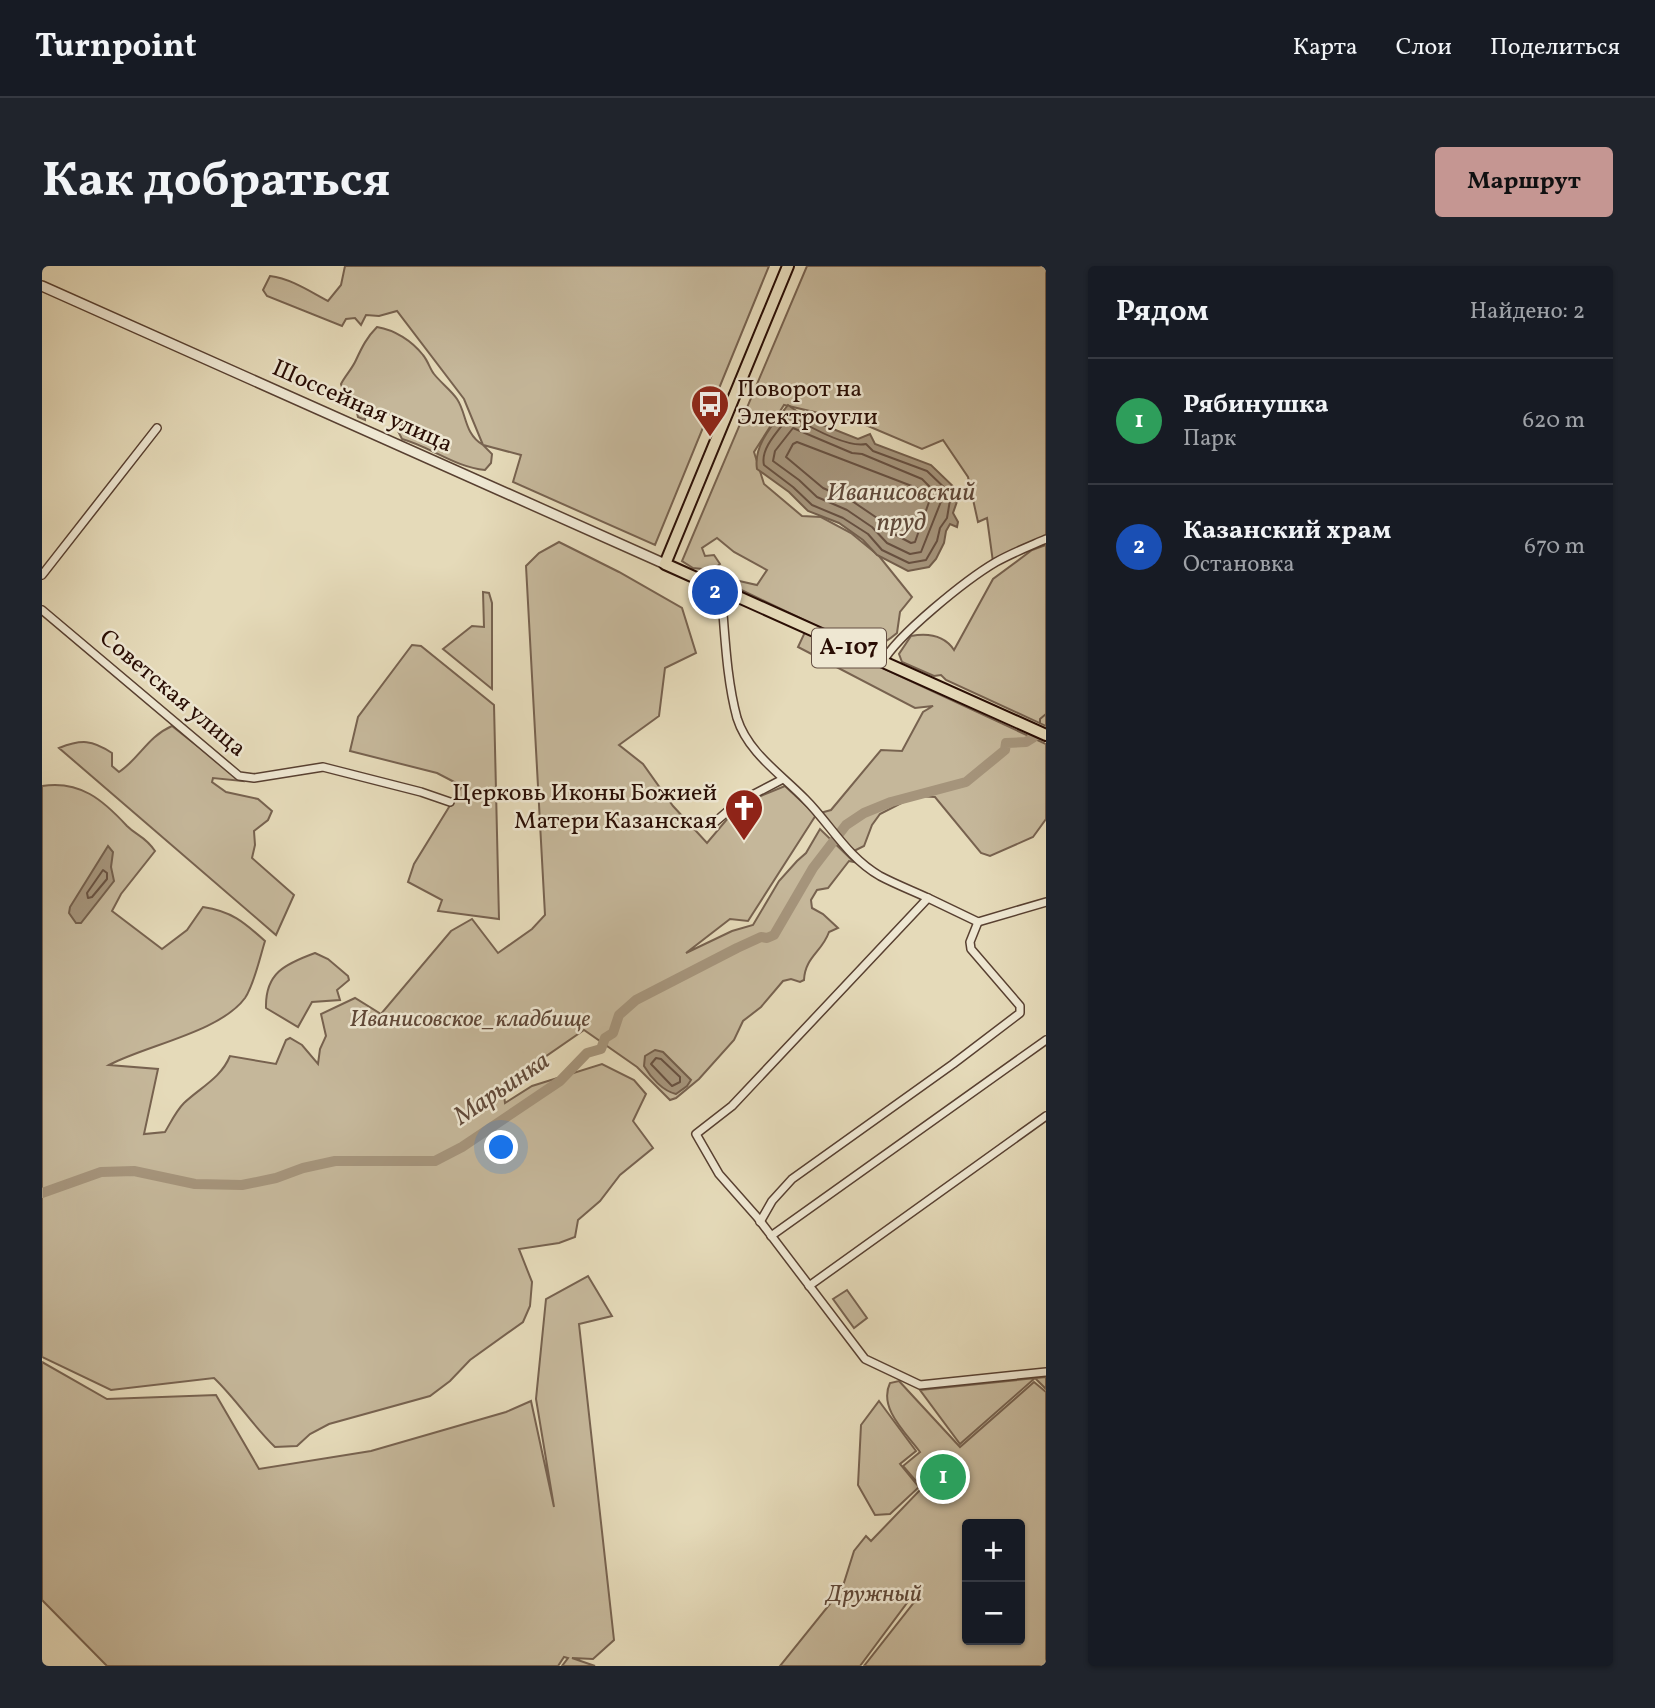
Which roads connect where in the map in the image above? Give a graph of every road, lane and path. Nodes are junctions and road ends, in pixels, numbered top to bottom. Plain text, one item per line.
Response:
1 (788, 266) edge
2 (42, 286) edge
3 (157, 428) dead end
4 (1046, 539) edge
5 (665, 565) junction
6 (42, 575) edge
7 (721, 590) junction
8 (42, 610) edge
9 (881, 663) junction
10 (1046, 735) edge
11 (782, 779) junction
12 (450, 802) dead end
13 (714, 823) dead end
14 (928, 898) junction
15 (1046, 902) edge
16 (978, 922) junction
17 (1046, 1040) edge
18 (1046, 1116) edge
19 (760, 1222) junction
20 (771, 1236) junction
21 (809, 1286) junction
22 (1046, 1372) edge

1 - 5 highway
2 - 5 street, Шоссейная улица
3 - 6 street
4 - 9 street
5 - 7 highway, А-107
7 - 9 highway, А-107
7 - 11 street
8 - 12 street, Советская улица
9 - 10 highway, А-107
11 - 13 street
11 - 14 street
14 - 16 street
14 - 19 street
15 - 16 street
16 - 19 street
17 - 20 street
18 - 21 street
19 - 20 street
20 - 21 street
21 - 22 street

